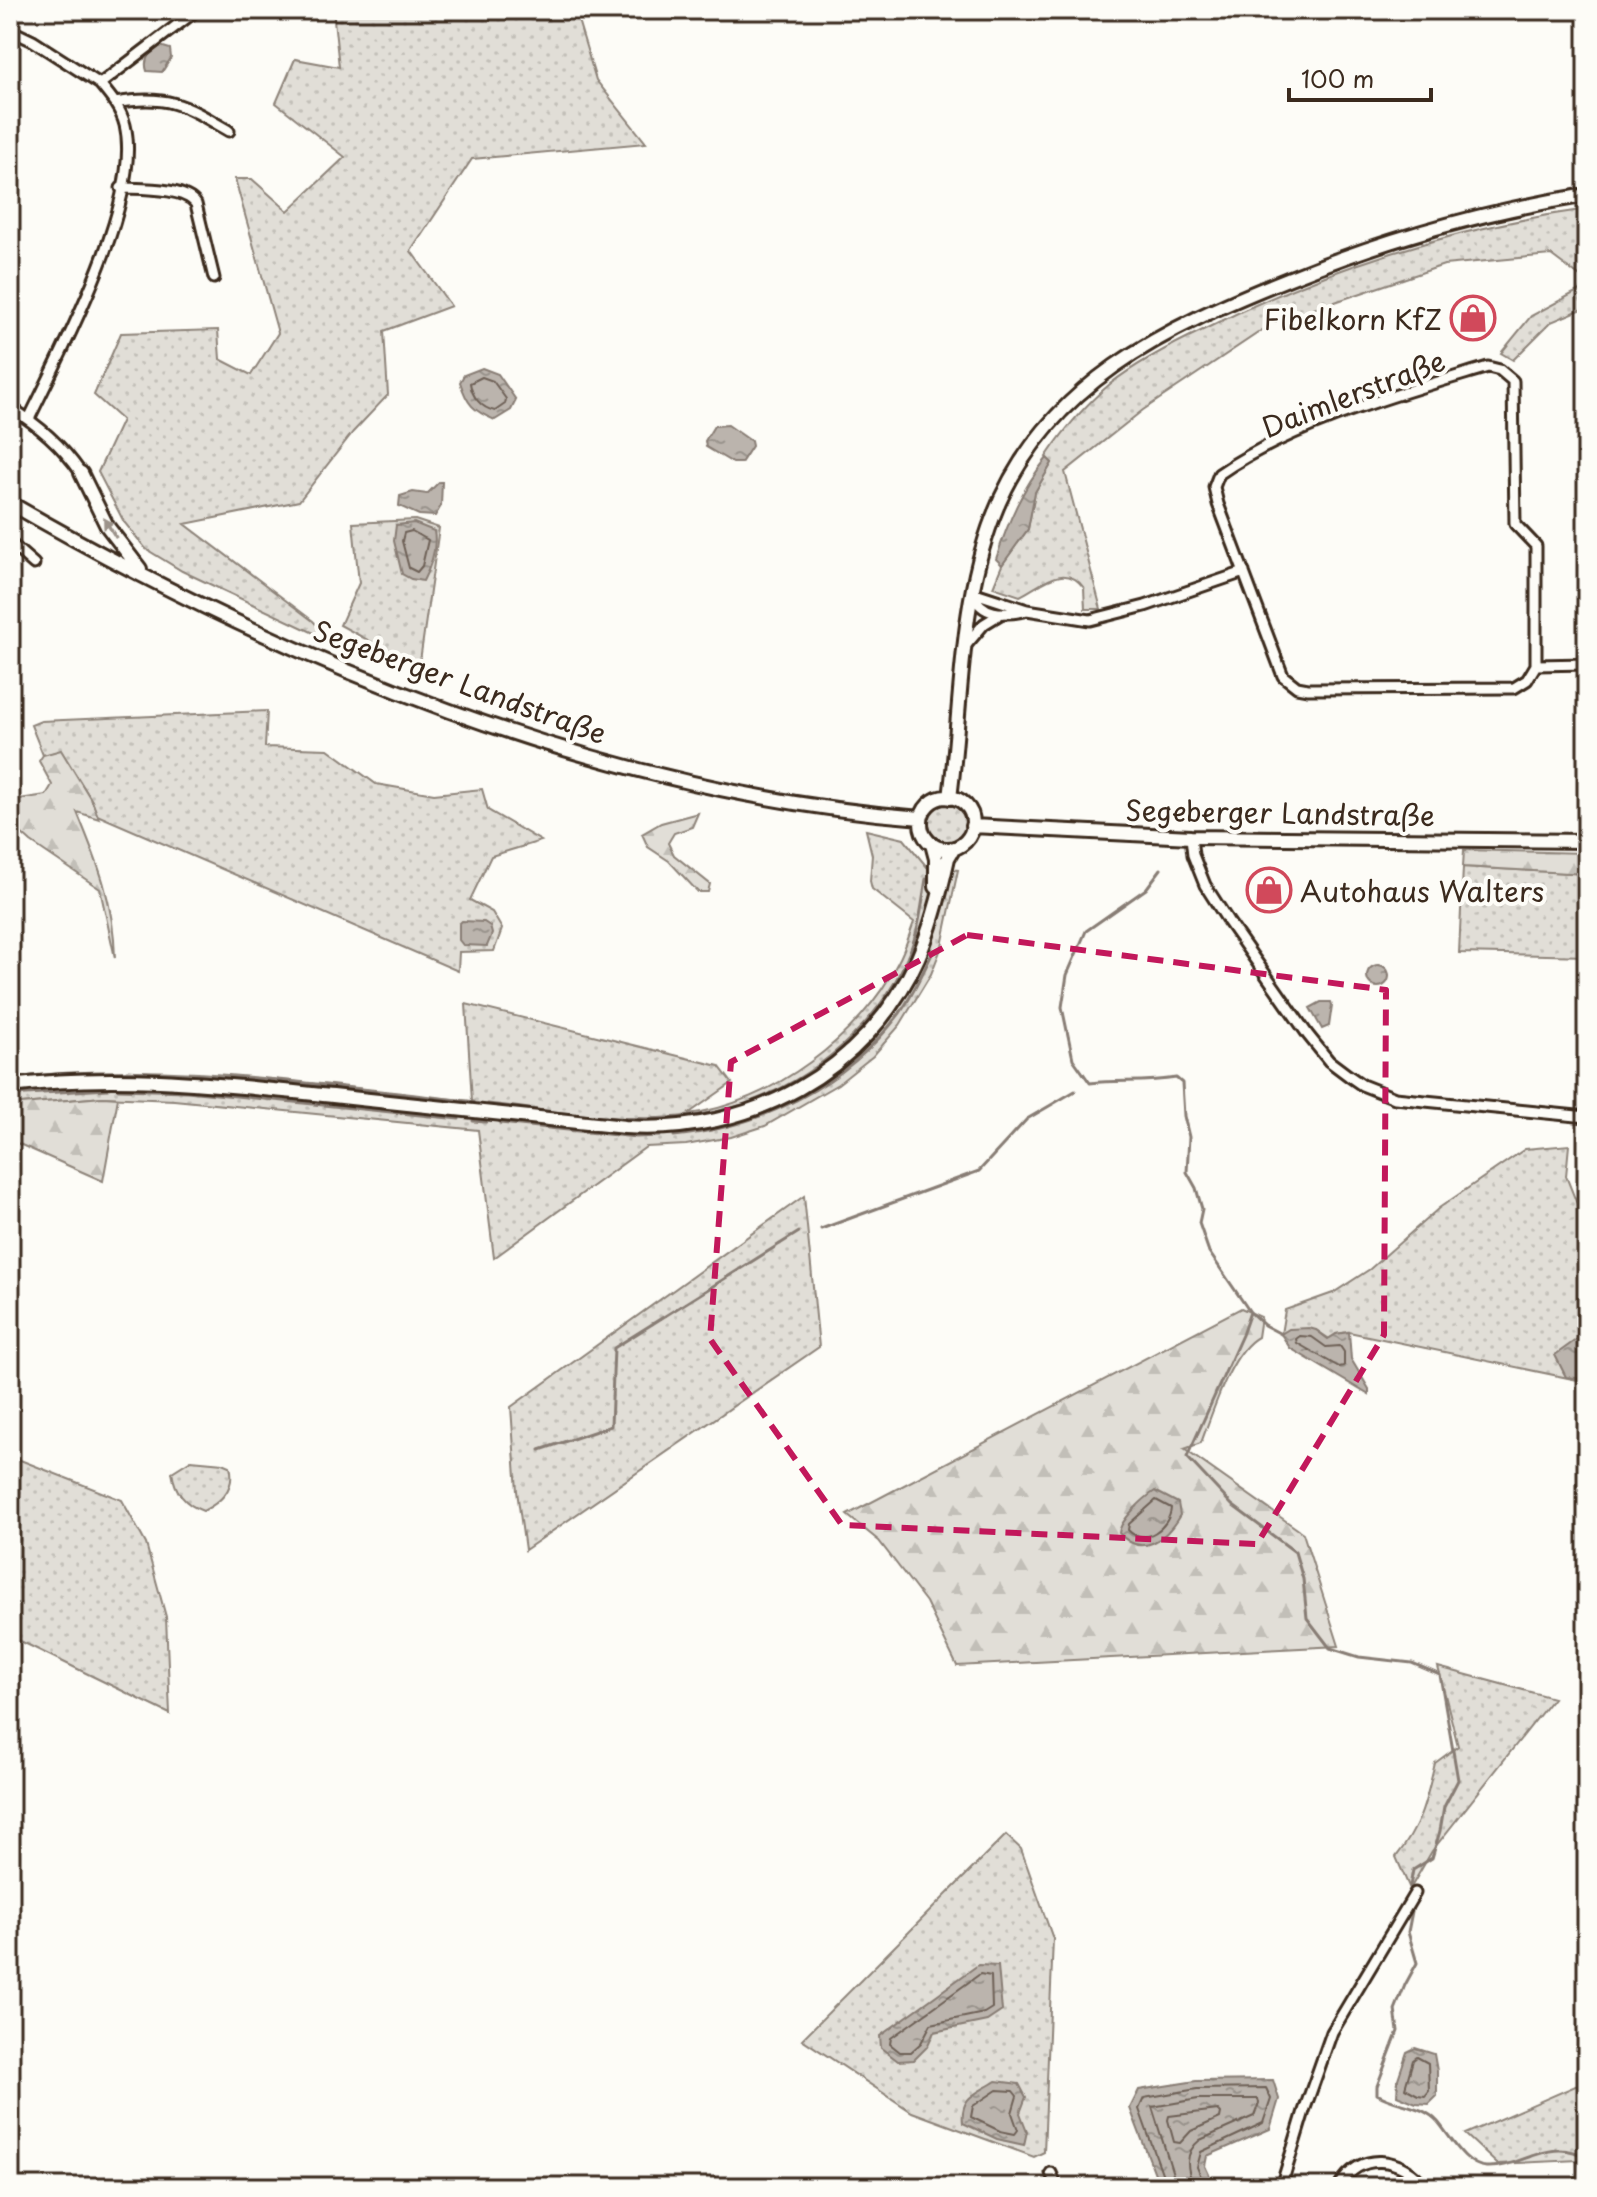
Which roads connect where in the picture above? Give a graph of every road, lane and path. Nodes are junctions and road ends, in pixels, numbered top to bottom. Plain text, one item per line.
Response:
1 (13, 10) edge
2 (197, 10) edge
3 (10, 19) edge
4 (10, 30) edge
5 (100, 84) junction
6 (115, 103) junction
7 (229, 131) dead end
8 (121, 188) junction
9 (1587, 195) edge
10 (214, 278) dead end
11 (10, 407) edge
12 (29, 419) junction
13 (81, 473) joint
14 (13, 506) edge
15 (10, 543) edge
16 (34, 564) dead end
17 (1244, 572) junction
18 (147, 577) junction
19 (972, 592) junction
20 (1027, 610) junction
21 (1002, 613) junction
22 (966, 645) junction
23 (1587, 664) edge
24 (1536, 665) junction
25 (950, 798) junction
26 (921, 818) junction
27 (972, 826) junction
28 (1191, 837) junction
29 (1587, 841) edge
30 (932, 844) junction
31 (954, 848) junction
32 (936, 898) junction
33 (10, 1086) edge
34 (1587, 1117) edge
35 (1415, 1893) dead end
36 (1051, 2173) dead end
37 (1057, 2187) edge
38 (1281, 2187) edge
39 (1339, 2187) edge
40 (1425, 2187) edge

1 - 3 street
2 - 5 street
4 - 5 street
5 - 6 street
6 - 7 street
6 - 8 street
8 - 10 street
8 - 12 street
9 - 19 main road
11 - 12 street
12 - 13 street
18 -> 13 main road
14 - 18 main road, Segeberger Landstraße
15 - 16 street
17 - 20 street
17 - 24 street, Daimlerstraße
17 - 24 street, Daimlerstraße
18 - 26 main road, Segeberger Landstraße
19 - 20 street
19 - 21 street
19 - 22 main road
20 - 21 street
21 - 22 street
22 - 25 main road
23 - 24 street
25 - 26 main road
25 - 27 main road
26 - 30 main road
27 - 28 main road, Segeberger Landstraße
27 - 31 main road
28 - 29 main road, Segeberger Landstraße
28 - 34 street
30 - 31 main road
30 - 32 main road
31 - 32 main road
32 - 33 main road
35 - 38 street
36 - 37 street
39 - 40 street

